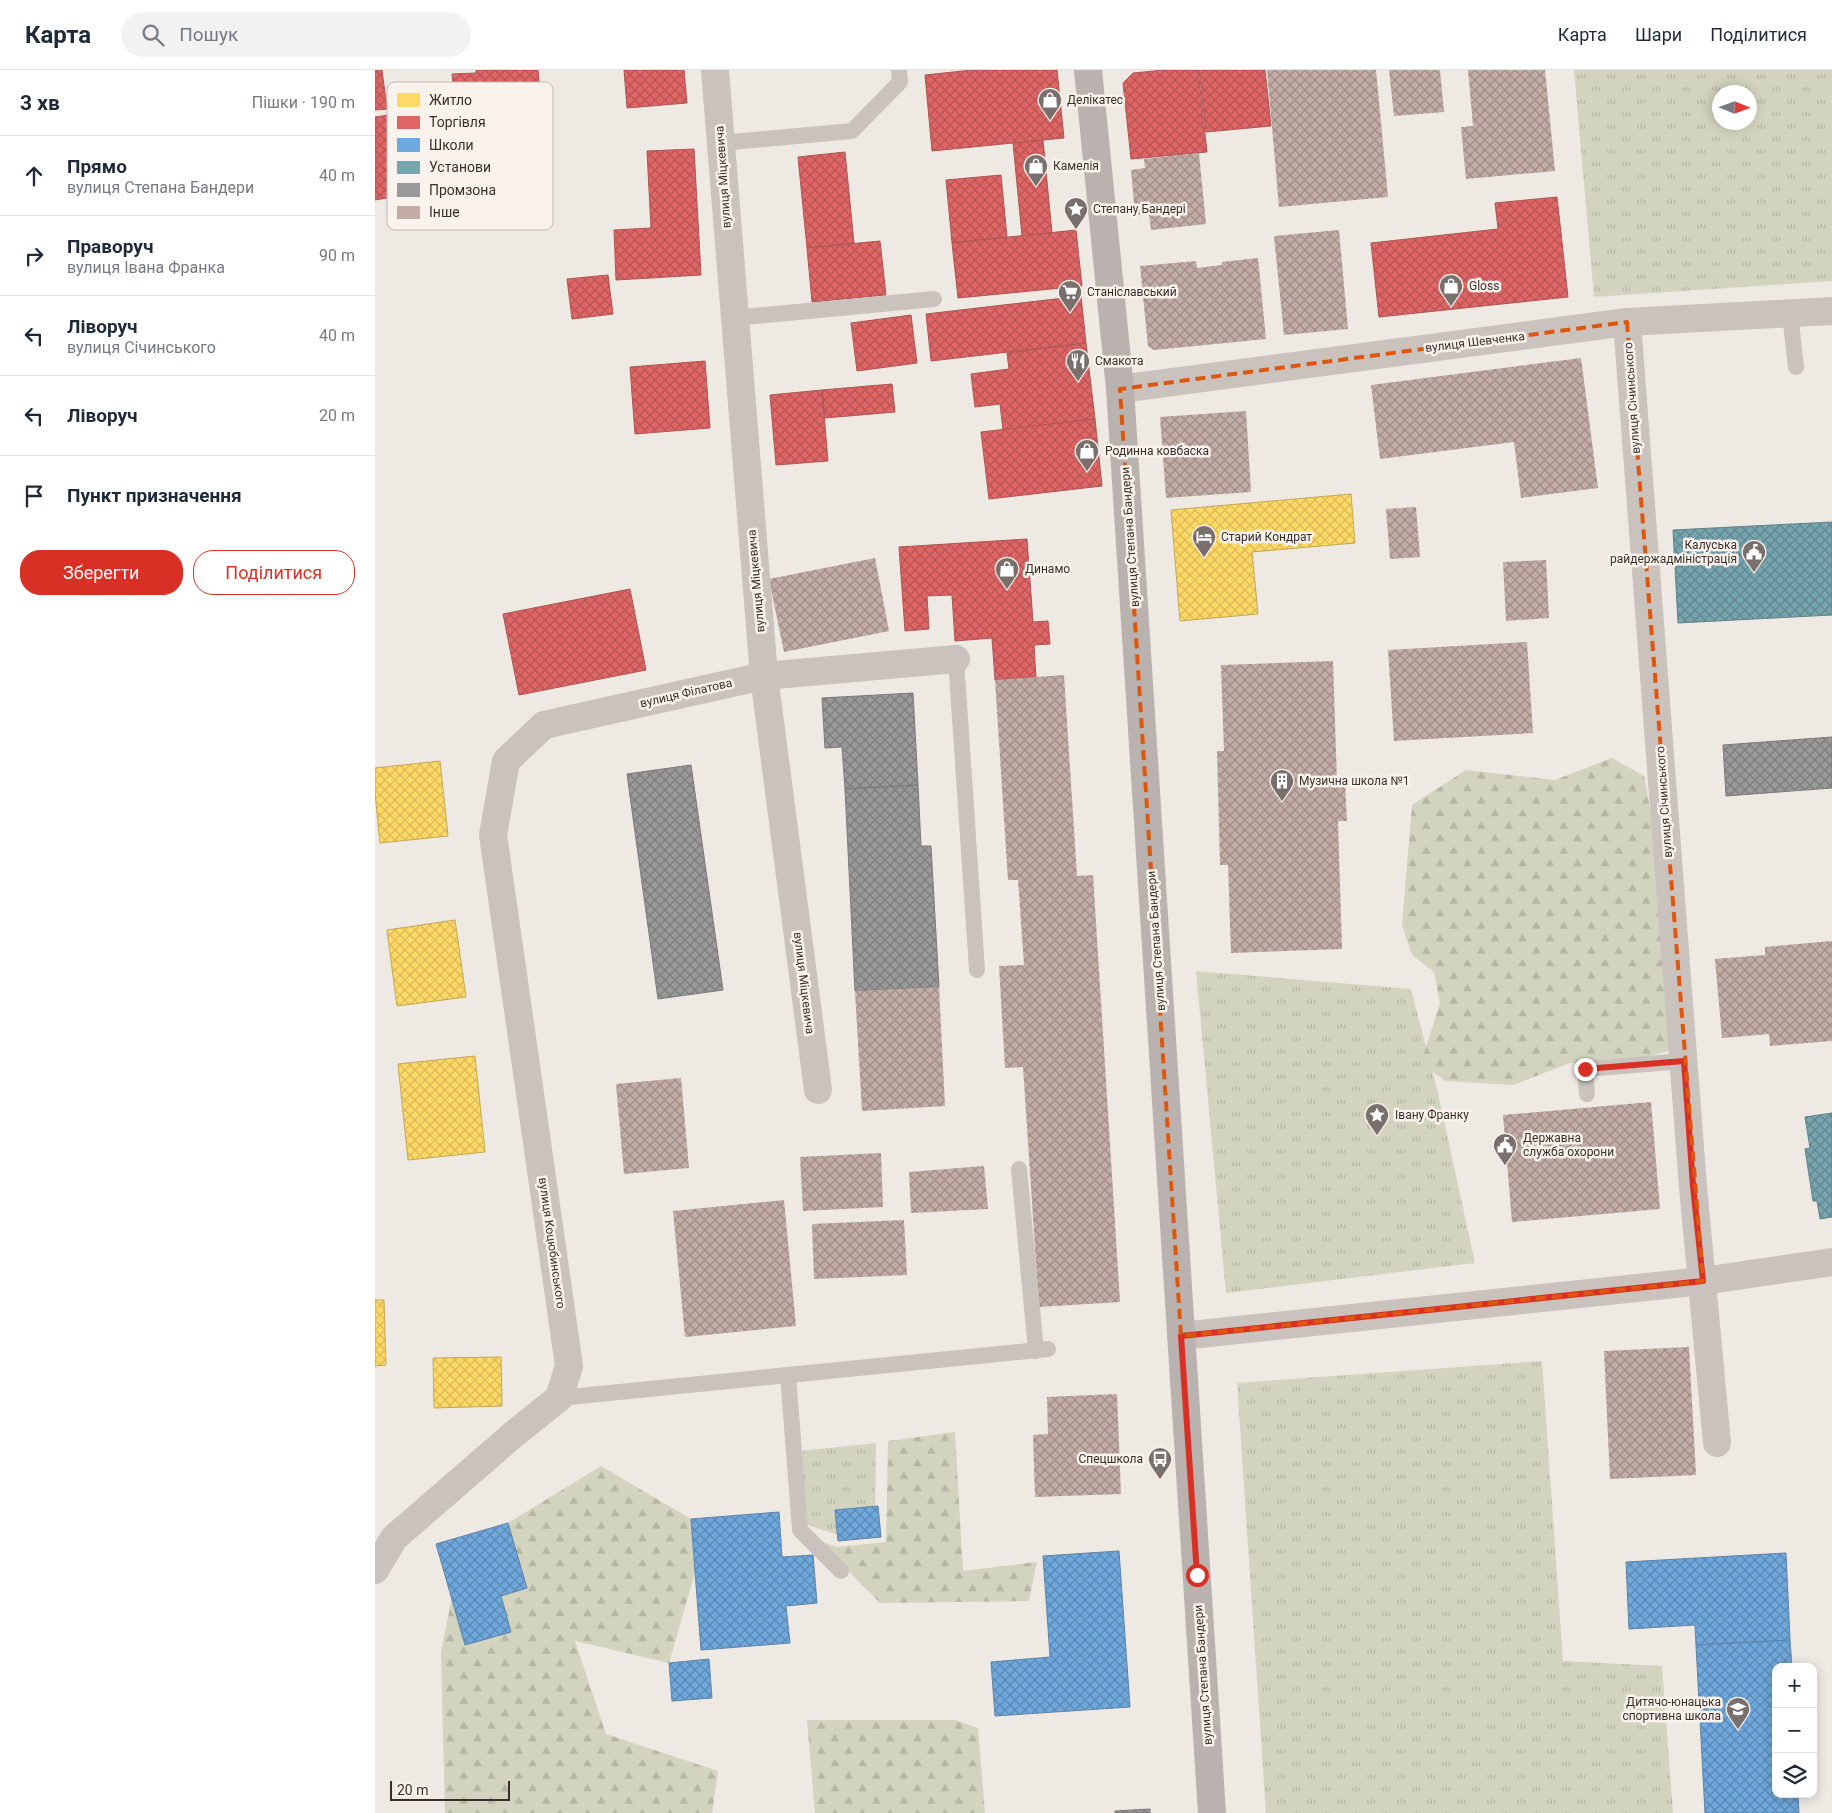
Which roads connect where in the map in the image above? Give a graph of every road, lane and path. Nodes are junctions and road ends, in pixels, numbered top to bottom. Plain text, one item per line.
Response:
1 (715, 70) edge
2 (899, 70) edge
3 (1088, 70) edge
4 (721, 142) junction
5 (934, 299) dead end
6 (1832, 312) edge
7 (1790, 314) junction
8 (734, 318) junction
9 (1627, 322) junction
10 (1796, 367) dead end
11 (1120, 388) junction
12 (957, 659) joint
13 (764, 676) junction
14 (493, 835) joint
15 (977, 970) dead end
16 (1684, 1061) junction
17 (817, 1090) dead end
18 (1587, 1094) dead end
19 (1019, 1169) dead end
20 (1832, 1262) edge
21 (1703, 1281) junction
22 (1181, 1336) junction
23 (788, 1375) junction
24 (559, 1398) junction
25 (1717, 1443) dead end
26 (375, 1570) edge
27 (841, 1571) dead end
28 (1212, 1813) edge

1 - 4 street, вулиця Міцкевича
2 - 4 lane
3 - 11 main road, вулиця Степана Бандери
4 - 8 street, вулиця Міцкевича
5 - 8 lane
6 - 7 street, вулиця Шевченка
7 - 9 street, вулиця Шевченка
7 - 10 lane
8 - 13 street, вулиця Міцкевича
9 - 11 street, вулиця Шевченка
9 - 16 street, вулиця Січинського
11 - 22 main road, вулиця Степана Бандери
12 - 13 street, вулиця Філатова
12 - 15 lane
13 - 14 street, вулиця Філатова
13 - 17 street, вулиця Міцкевича
14 - 24 street, вулиця Коцюбинського
16 - 18 lane
16 - 21 street, вулиця Січинського
19 - 23 lane
20 - 21 street
21 - 22 street
21 - 25 street, вулиця Січинського
22 - 28 main road, вулиця Степана Бандери
23 - 24 lane
23 - 27 lane
24 - 26 street

